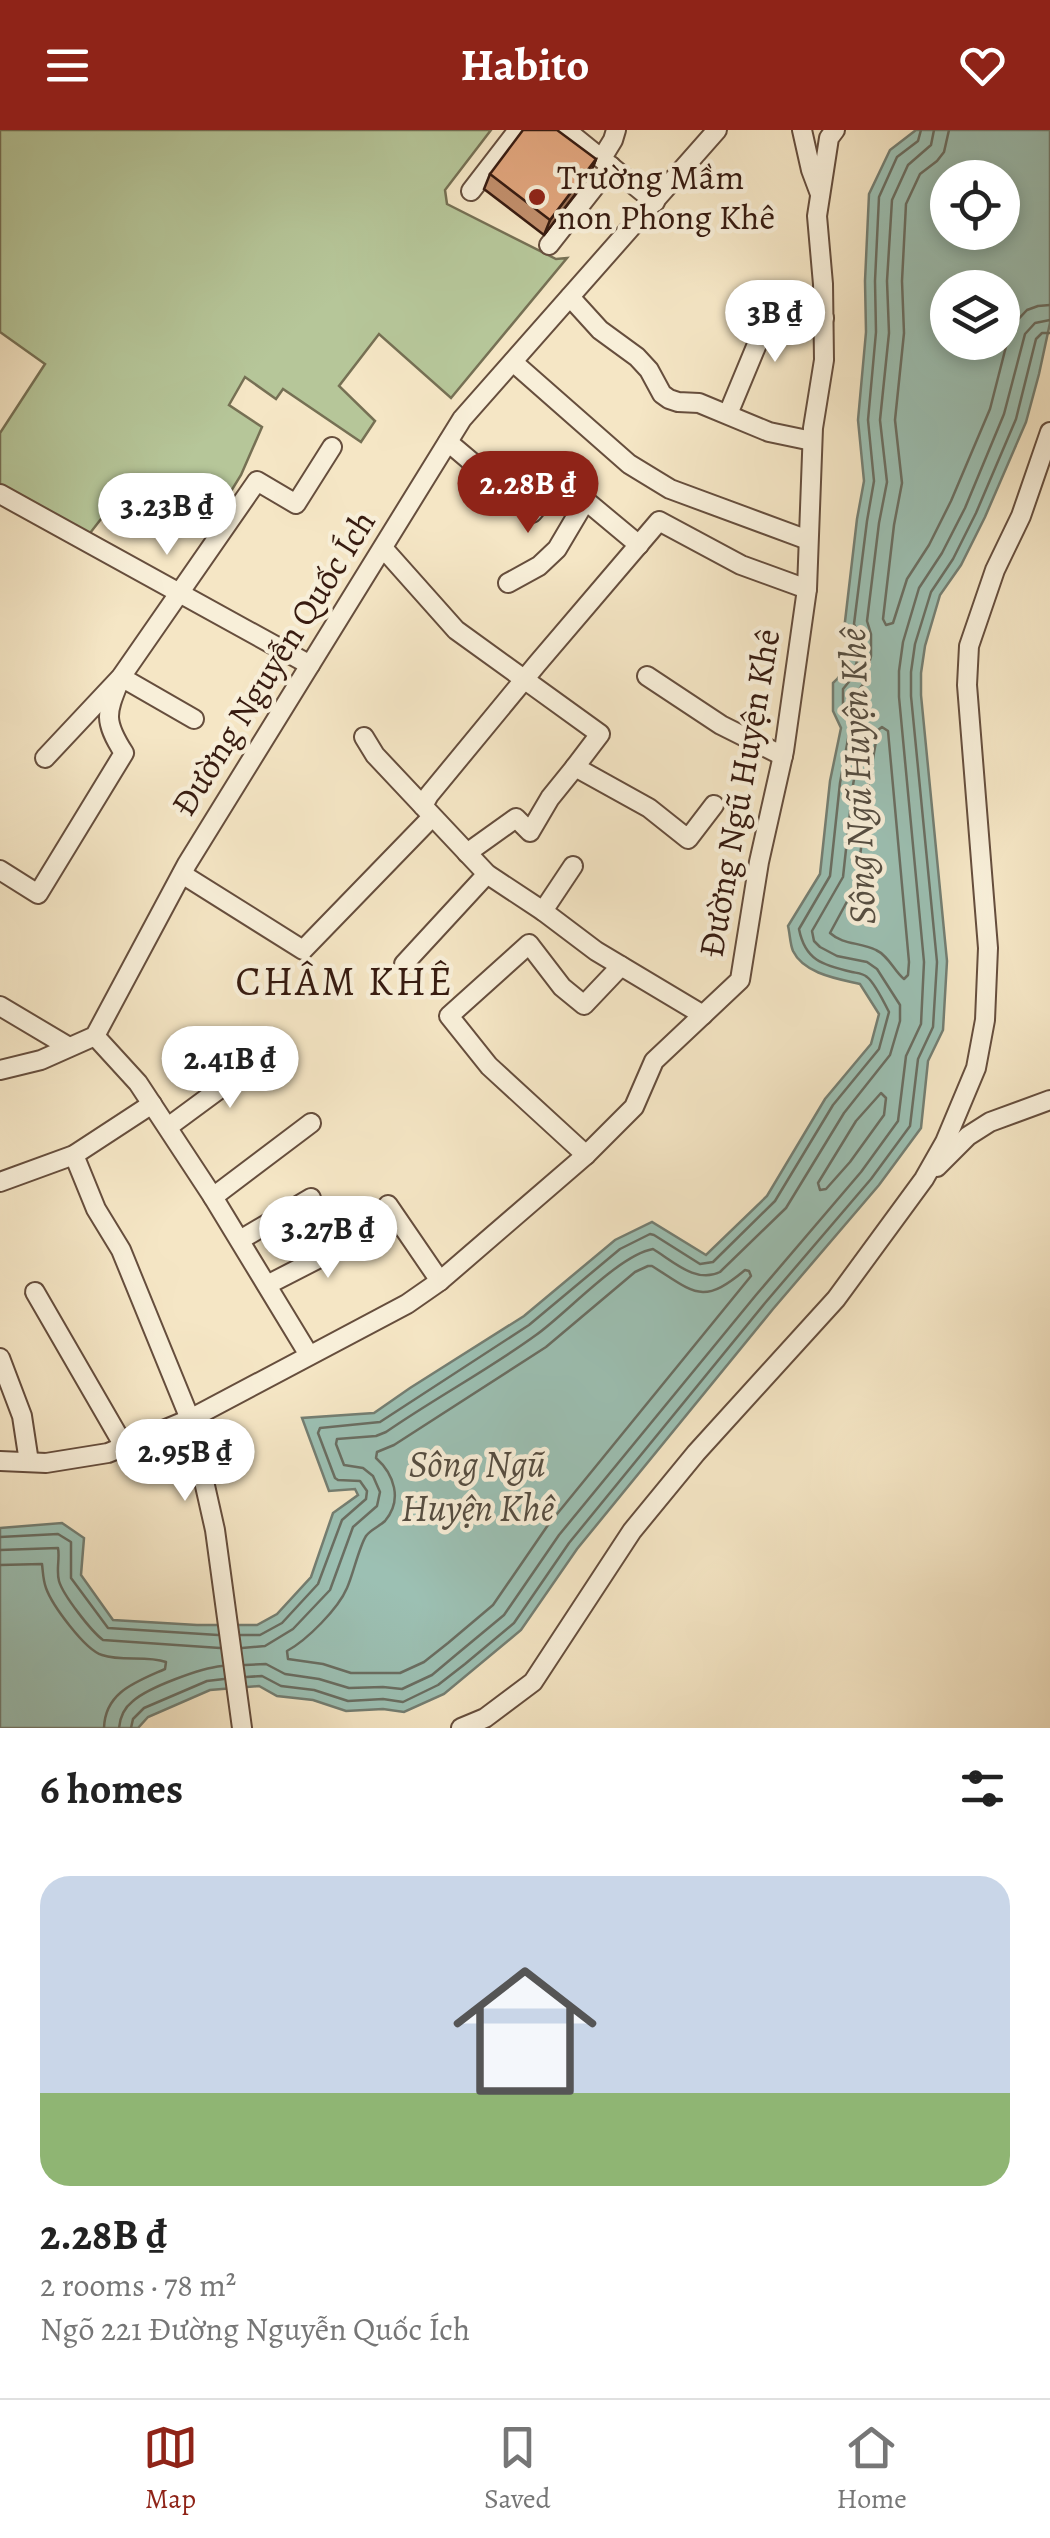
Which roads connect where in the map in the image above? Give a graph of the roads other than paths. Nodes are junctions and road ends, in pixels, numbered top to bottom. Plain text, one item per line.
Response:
1 (518, 130) edge
2 (566, 130) edge
3 (616, 130) edge
4 (718, 130) edge
5 (802, 130) edge
6 (835, 130) edge
7 (607, 162) junction
8 (471, 191) dead end
9 (820, 195) junction
10 (655, 202) junction
11 (549, 244) dead end
12 (570, 298) junction
13 (824, 318) junction
14 (513, 362) junction
15 (728, 414) junction
16 (1050, 432) edge
17 (812, 441) junction
18 (448, 442) junction
19 (332, 447) dead end
20 (0, 494) edge
21 (586, 500) junction
22 (808, 540) junction
23 (639, 545) junction
24 (382, 548) junction
25 (508, 582) dead end
26 (806, 589) junction
27 (181, 592) junction
28 (310, 666) junction
29 (121, 676) junction
30 (647, 676) dead end
31 (524, 680) junction
32 (194, 719) dead end
33 (364, 737) dead end
34 (783, 756) junction
35 (45, 758) dead end
36 (575, 766) junction
37 (714, 805) dead end
38 (428, 812) junction
39 (467, 853) junction
40 (573, 866) dead end
41 (0, 870) edge
42 (182, 874) junction
43 (487, 874) junction
44 (543, 911) junction
45 (404, 964) dead end
46 (620, 966) junction
47 (0, 1006) edge
48 (703, 1015) junction
49 (95, 1036) junction
50 (69, 1048) junction
51 (263, 1057) dead end
52 (0, 1070) edge
53 (1050, 1100) edge
54 (152, 1104) junction
55 (311, 1123) dead end
56 (168, 1127) junction
57 (74, 1155) junction
58 (586, 1156) junction
59 (924, 1179) junction
60 (0, 1182) edge
61 (213, 1197) junction
62 (311, 1198) dead end
63 (388, 1205) dead end
64 (360, 1232) dead end
65 (240, 1240) junction
66 (440, 1280) junction
67 (267, 1285) junction
68 (35, 1292) dead end
69 (309, 1354) junction
70 (0, 1358) edge
71 (190, 1418) junction
72 (124, 1446) junction
73 (0, 1461) edge
74 (29, 1462) junction
75 (240, 1720) edge
76 (462, 1728) edge

1 - 8 street
2 - 7 street
3 - 7 street
4 - 10 street, Đường Nguyễn Quốc Ích
5 - 9 street
6 - 9 street, Đường Ngũ Huyện Khê
7 - 10 street
7 - 11 street
9 - 13 street, Đường Ngũ Huyện Khê
10 - 12 street, Đường Nguyễn Quốc Ích
12 - 14 street, Đường Nguyễn Quốc Ích
12 - 15 street
13 - 15 street
13 - 17 street, Đường Ngũ Huyện Khê
14 - 18 street, Đường Nguyễn Quốc Ích
14 - 22 street
15 - 17 street
16 - 59 street
17 - 22 street, Đường Ngũ Huyện Khê
18 - 21 street
18 - 24 street, Đường Nguyễn Quốc Ích
19 - 27 street
20 - 27 street
21 - 23 street
21 - 25 street
22 - 26 street, Đường Ngũ Huyện Khê
23 - 26 street
23 - 31 street
24 - 28 street, Đường Nguyễn Quốc Ích
24 - 31 street
26 - 34 street, Đường Ngũ Huyện Khê
27 - 28 street
27 - 29 street
28 - 42 street, Đường Nguyễn Quốc Ích
29 - 32 street
29 - 35 street
29 - 41 street
30 - 34 street
31 - 36 street
31 - 38 street
33 - 38 street
34 - 48 street, Đường Ngũ Huyện Khê
36 - 37 street
36 - 39 street
38 - 39 street
38 - 42 street
39 - 43 street
40 - 44 street
42 - 49 street, Đường Nguyễn Quốc Ích
43 - 44 street
43 - 45 street
44 - 46 street
46 - 48 street
46 - 58 street
47 - 50 street
48 - 58 street, Đường Ngũ Huyện Khê
49 - 50 street
49 - 54 street
50 - 52 street
51 - 56 street
53 - 59 street
54 - 56 street
54 - 57 street
55 - 61 street
56 - 61 street
57 - 60 street
57 - 71 street
58 - 66 street, Đường Ngũ Huyện Khê
59 - 76 street
61 - 65 street
62 - 65 street
63 - 66 street
64 - 67 street
65 - 67 street
66 - 69 street, Đường Ngũ Huyện Khê
67 - 69 street
68 - 72 street
69 - 71 street, Đường Ngũ Huyện Khê
70 - 74 street
71 - 72 street, Đường Ngũ Huyện Khê
71 - 75 street
72 - 74 street, Đường Ngũ Huyện Khê
73 - 74 street, Đường Ngũ Huyện Khê

